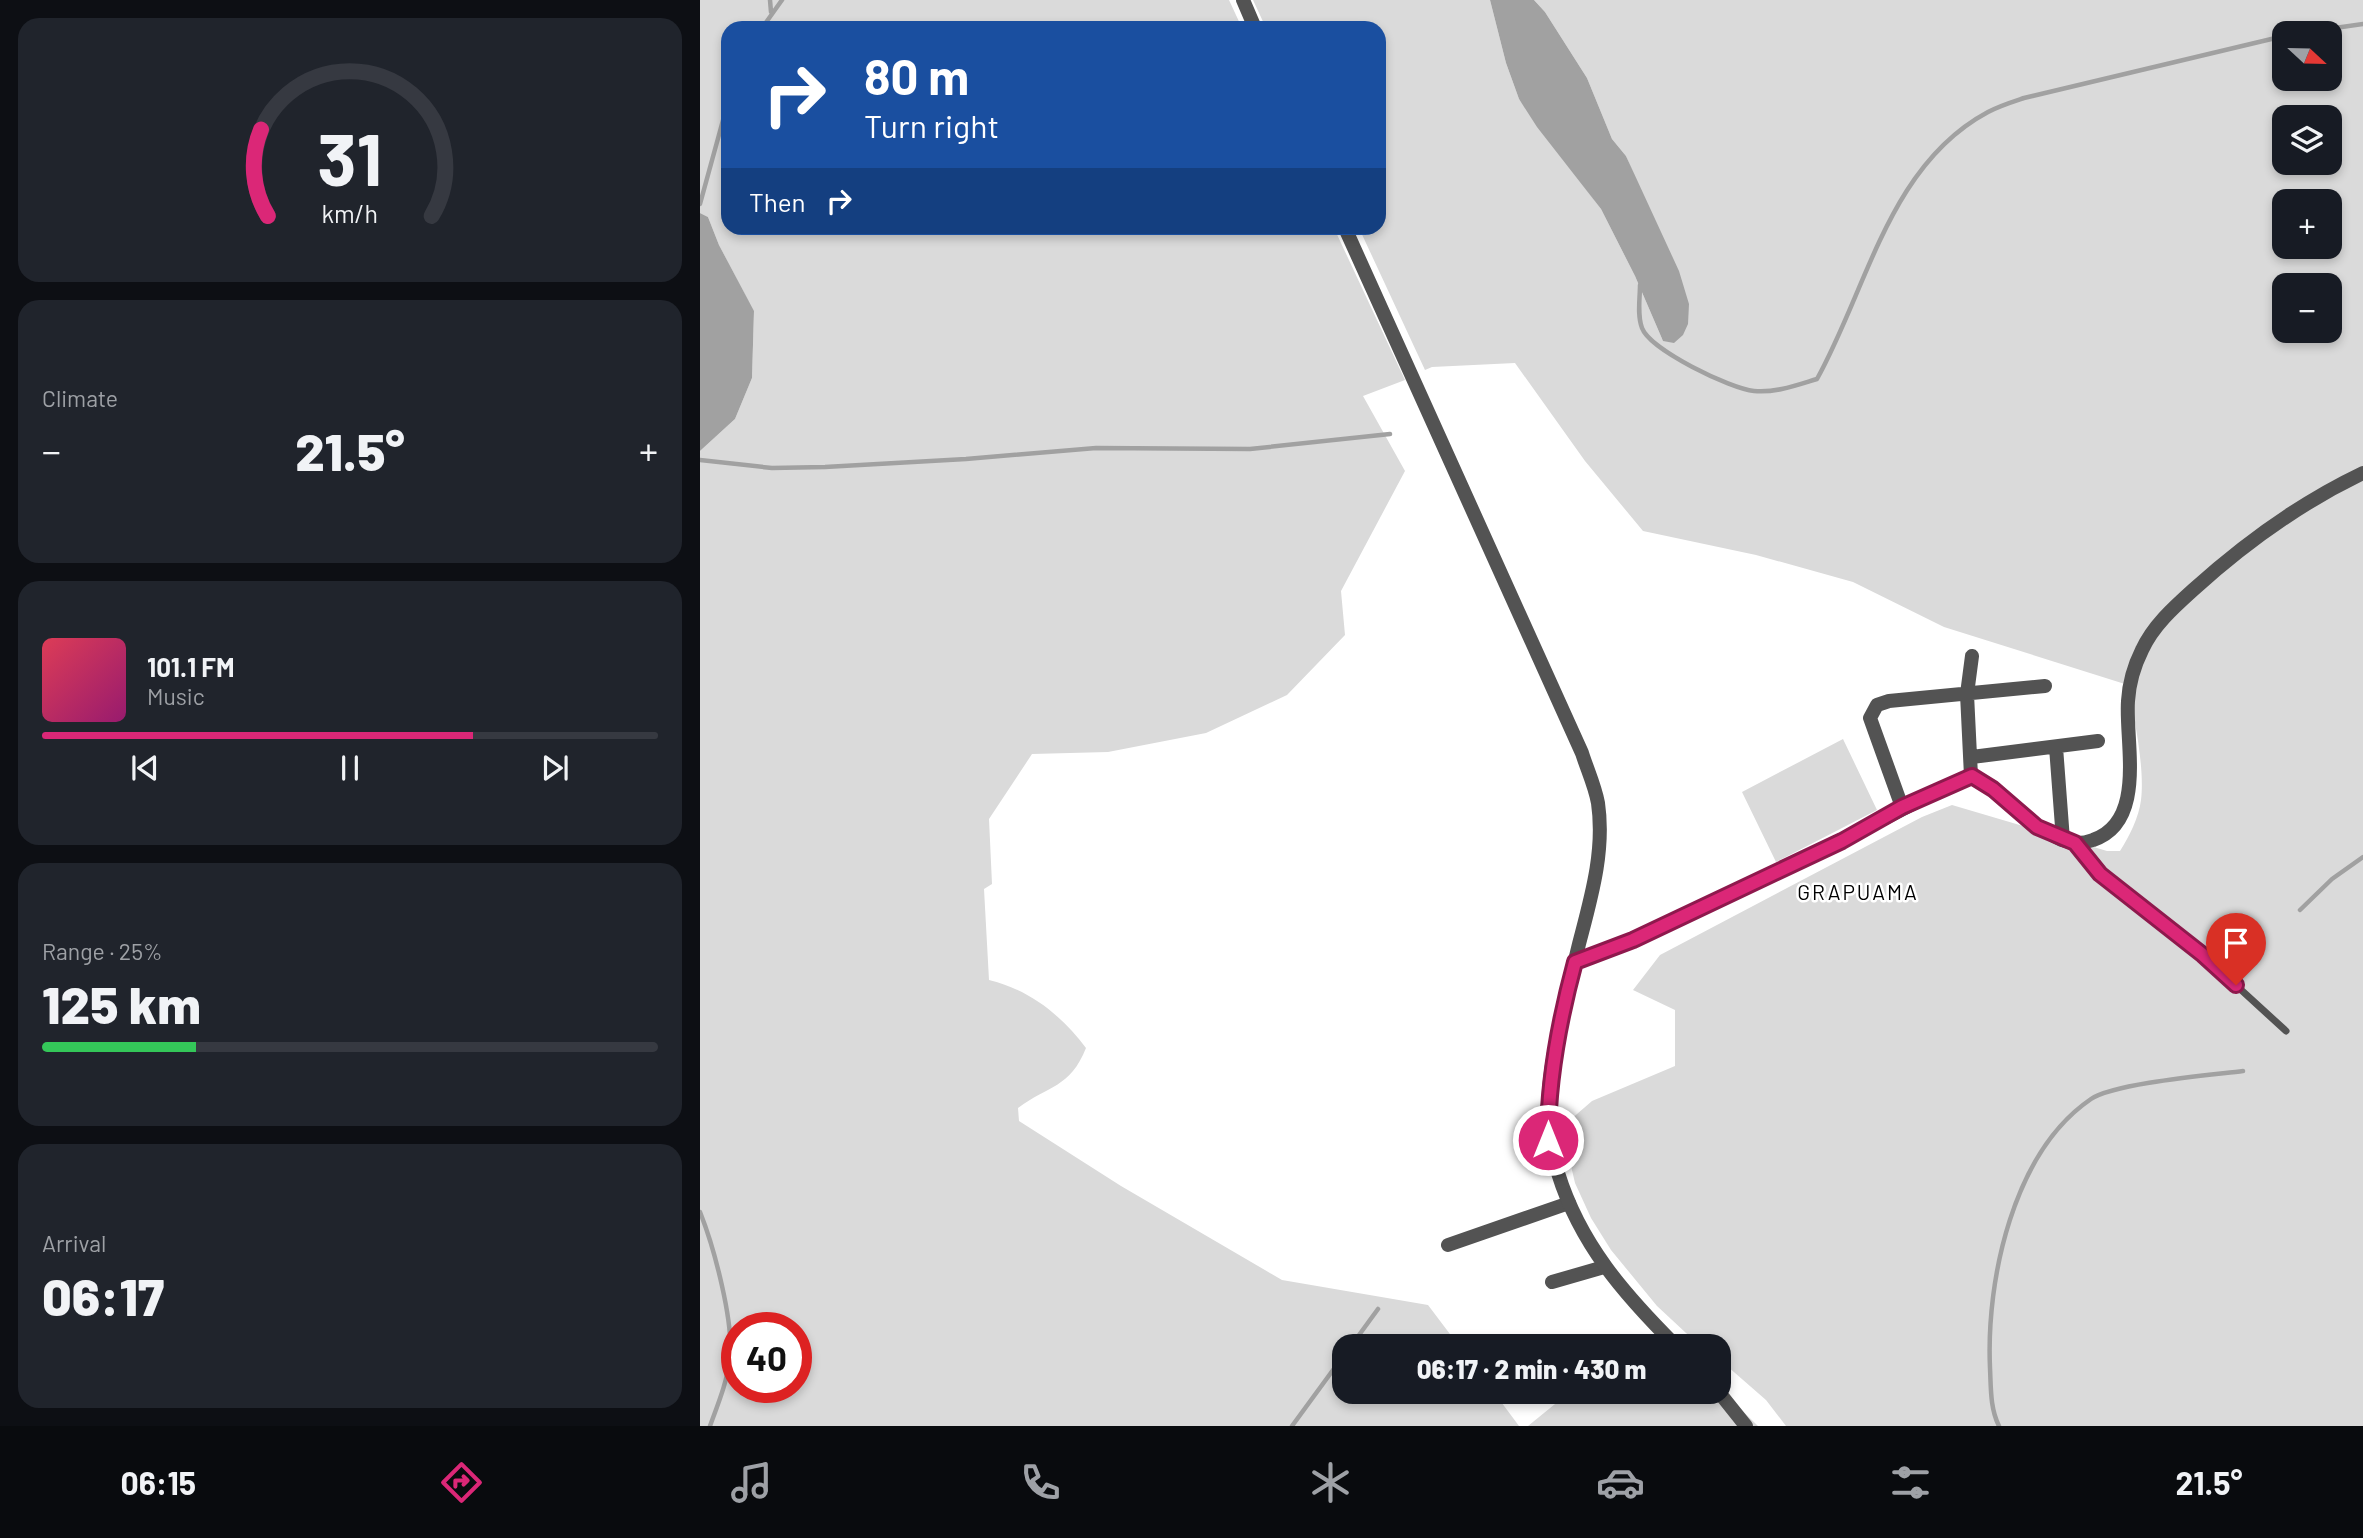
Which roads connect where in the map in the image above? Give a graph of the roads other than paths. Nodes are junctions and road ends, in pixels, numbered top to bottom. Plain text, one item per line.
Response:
1 (1243, 0) edge
2 (1252, 21) edge
3 (1348, 235) edge
4 (2363, 472) edge
5 (1972, 656) dead end
6 (2045, 686) dead end
7 (1967, 694) junction
8 (2098, 741) dead end
9 (2056, 747) junction
10 (1972, 757) junction
11 (1972, 776) junction
12 (1902, 807) junction
13 (2069, 842) junction
14 (1575, 962) junction
15 (2286, 1031) dead end
16 (1569, 1203) junction
17 (1448, 1245) dead end
18 (1604, 1267) junction
19 (1552, 1282) dead end
20 (1665, 1334) edge
21 (1728, 1404) edge
22 (1746, 1426) edge

1 - 2 street
3 - 14 street
4 - 13 street
5 - 7 street
6 - 7 street
7 - 10 street
7 - 12 street
8 - 9 street
9 - 10 street
9 - 13 street
10 - 11 street
11 - 12 street
11 - 13 street
12 - 14 street
13 - 15 lane
14 - 16 street
16 - 17 street
16 - 18 street
18 - 19 street
18 - 20 street
21 - 22 street

